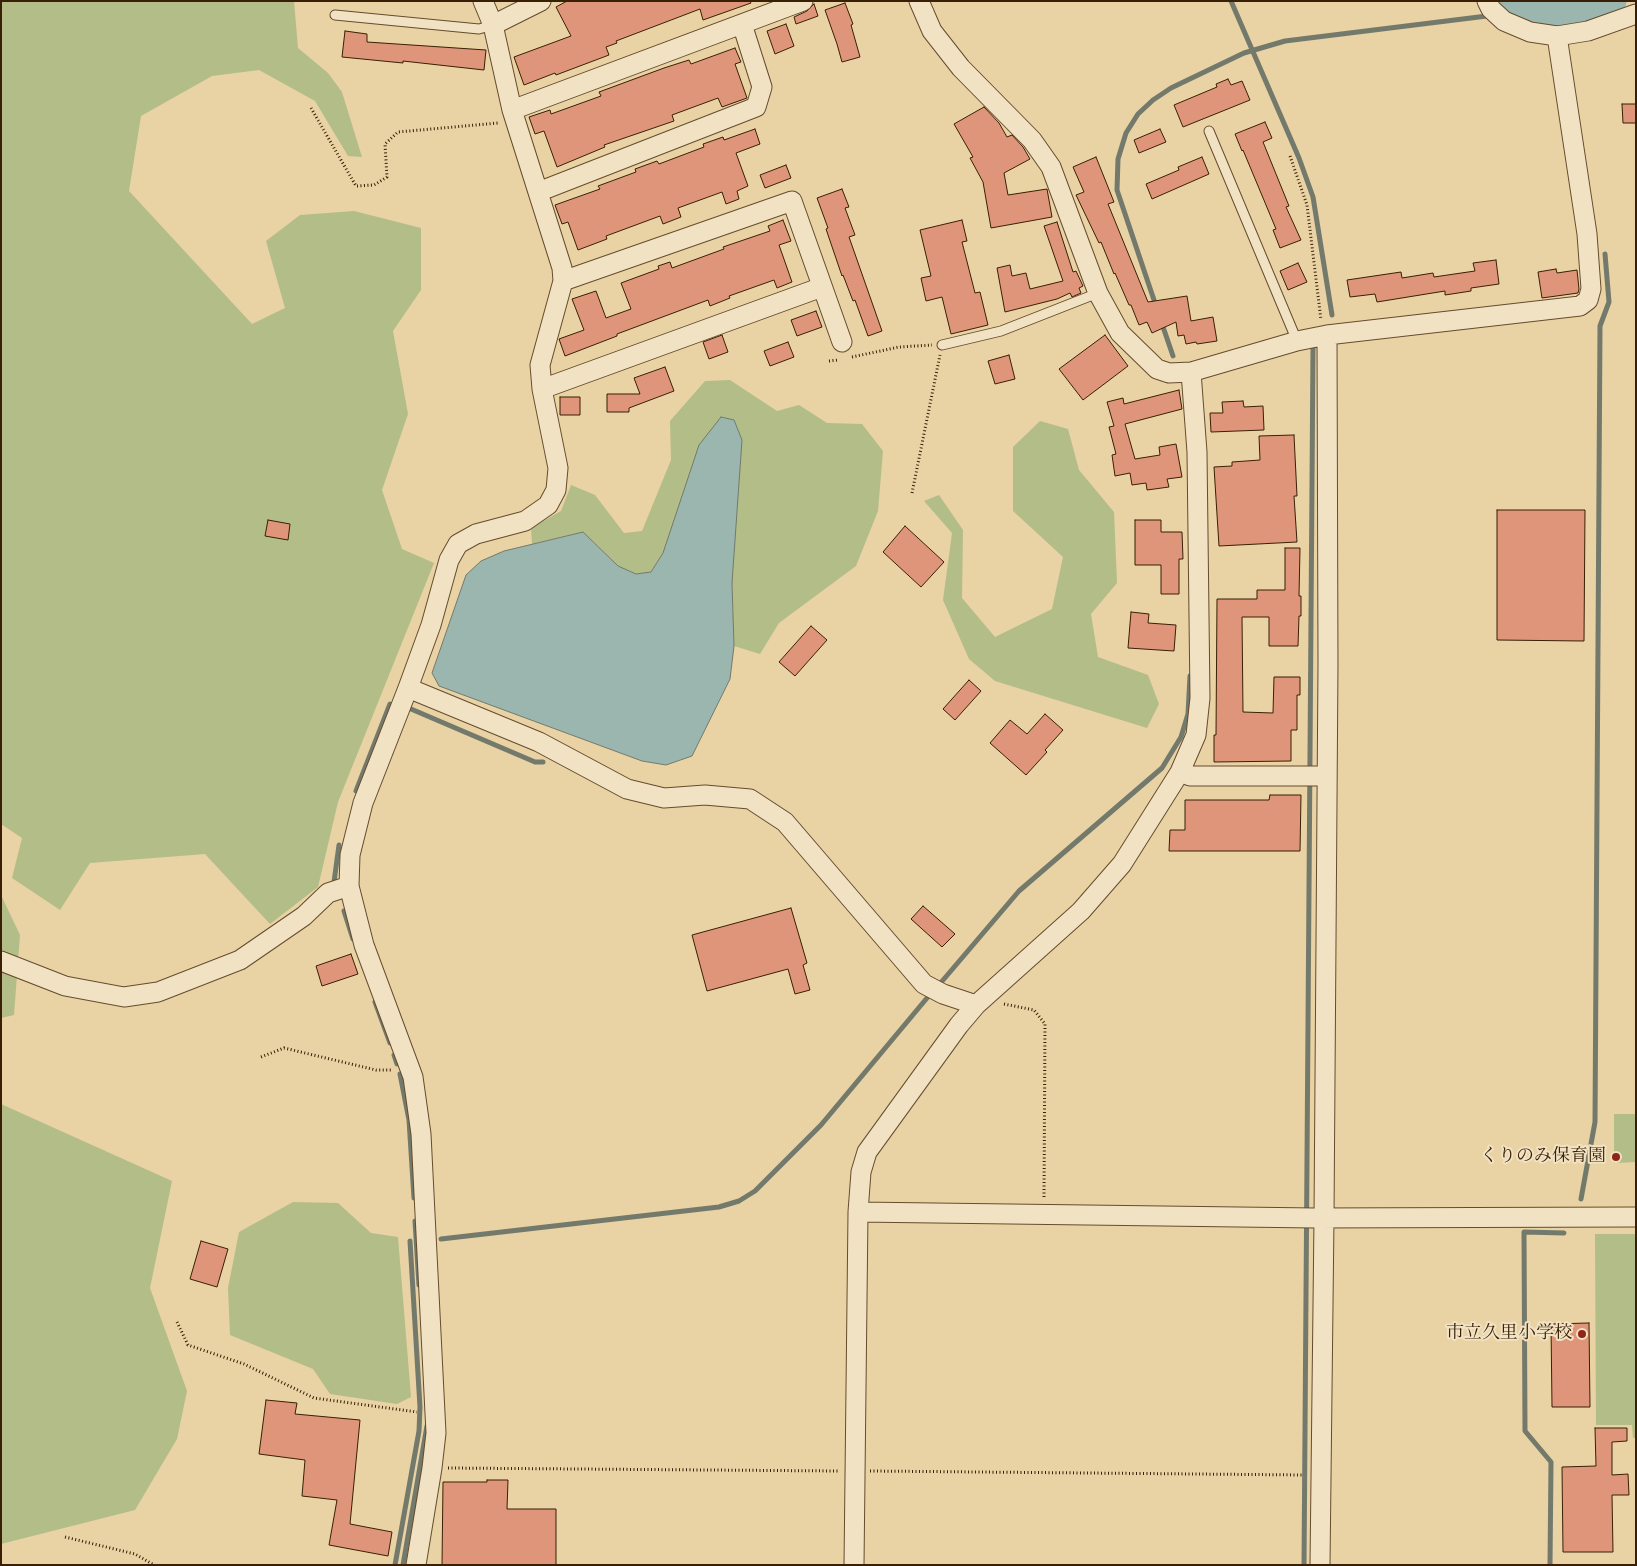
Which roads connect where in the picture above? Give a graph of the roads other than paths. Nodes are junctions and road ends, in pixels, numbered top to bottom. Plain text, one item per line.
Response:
1 (482, 1) edge
2 (541, 1) edge
3 (803, 1) edge
4 (919, 1) edge
5 (1487, 1) edge
6 (1636, 14) edge
7 (335, 15) dead end
8 (742, 24) junction
9 (493, 25) junction
10 (1557, 36) junction
11 (512, 110) junction
12 (1209, 131) dead end
13 (538, 192) junction
14 (563, 281) junction
15 (822, 287) junction
16 (1098, 293) junction
17 (1327, 335) junction
18 (1297, 340) junction
19 (942, 345) road end
20 (843, 353) road end
21 (1191, 372) junction
22 (542, 389) junction
23 (408, 688) junction
24 (1180, 772) junction
25 (1327, 776) junction
26 (349, 886) junction
27 (1, 961) edge
28 (976, 1005) junction
29 (858, 1212) junction
30 (1636, 1217) edge
31 (1313, 1218) junction
32 (416, 1565) edge
33 (854, 1565) edge
34 (1320, 1565) edge

1 - 9 street
2 - 9 street
3 - 8 street
4 - 16 street
5 - 10 street
6 - 10 street
7 - 9 lane
8 - 11 street
8 - 13 street
9 - 11 street
10 - 17 street
11 - 13 street
12 - 18 lane
13 - 14 street
14 - 15 street
14 - 22 street
15 - 20 street
15 - 22 street
16 - 19 lane
16 - 21 street
17 - 18 street
17 - 25 street
18 - 21 street
21 - 24 street
22 - 23 street
23 - 26 street
23 - 28 street
24 - 25 street
24 - 28 street
25 - 31 street
26 - 27 street
26 - 32 street
28 - 29 street
29 - 31 street
29 - 33 street
30 - 31 street
31 - 34 street

